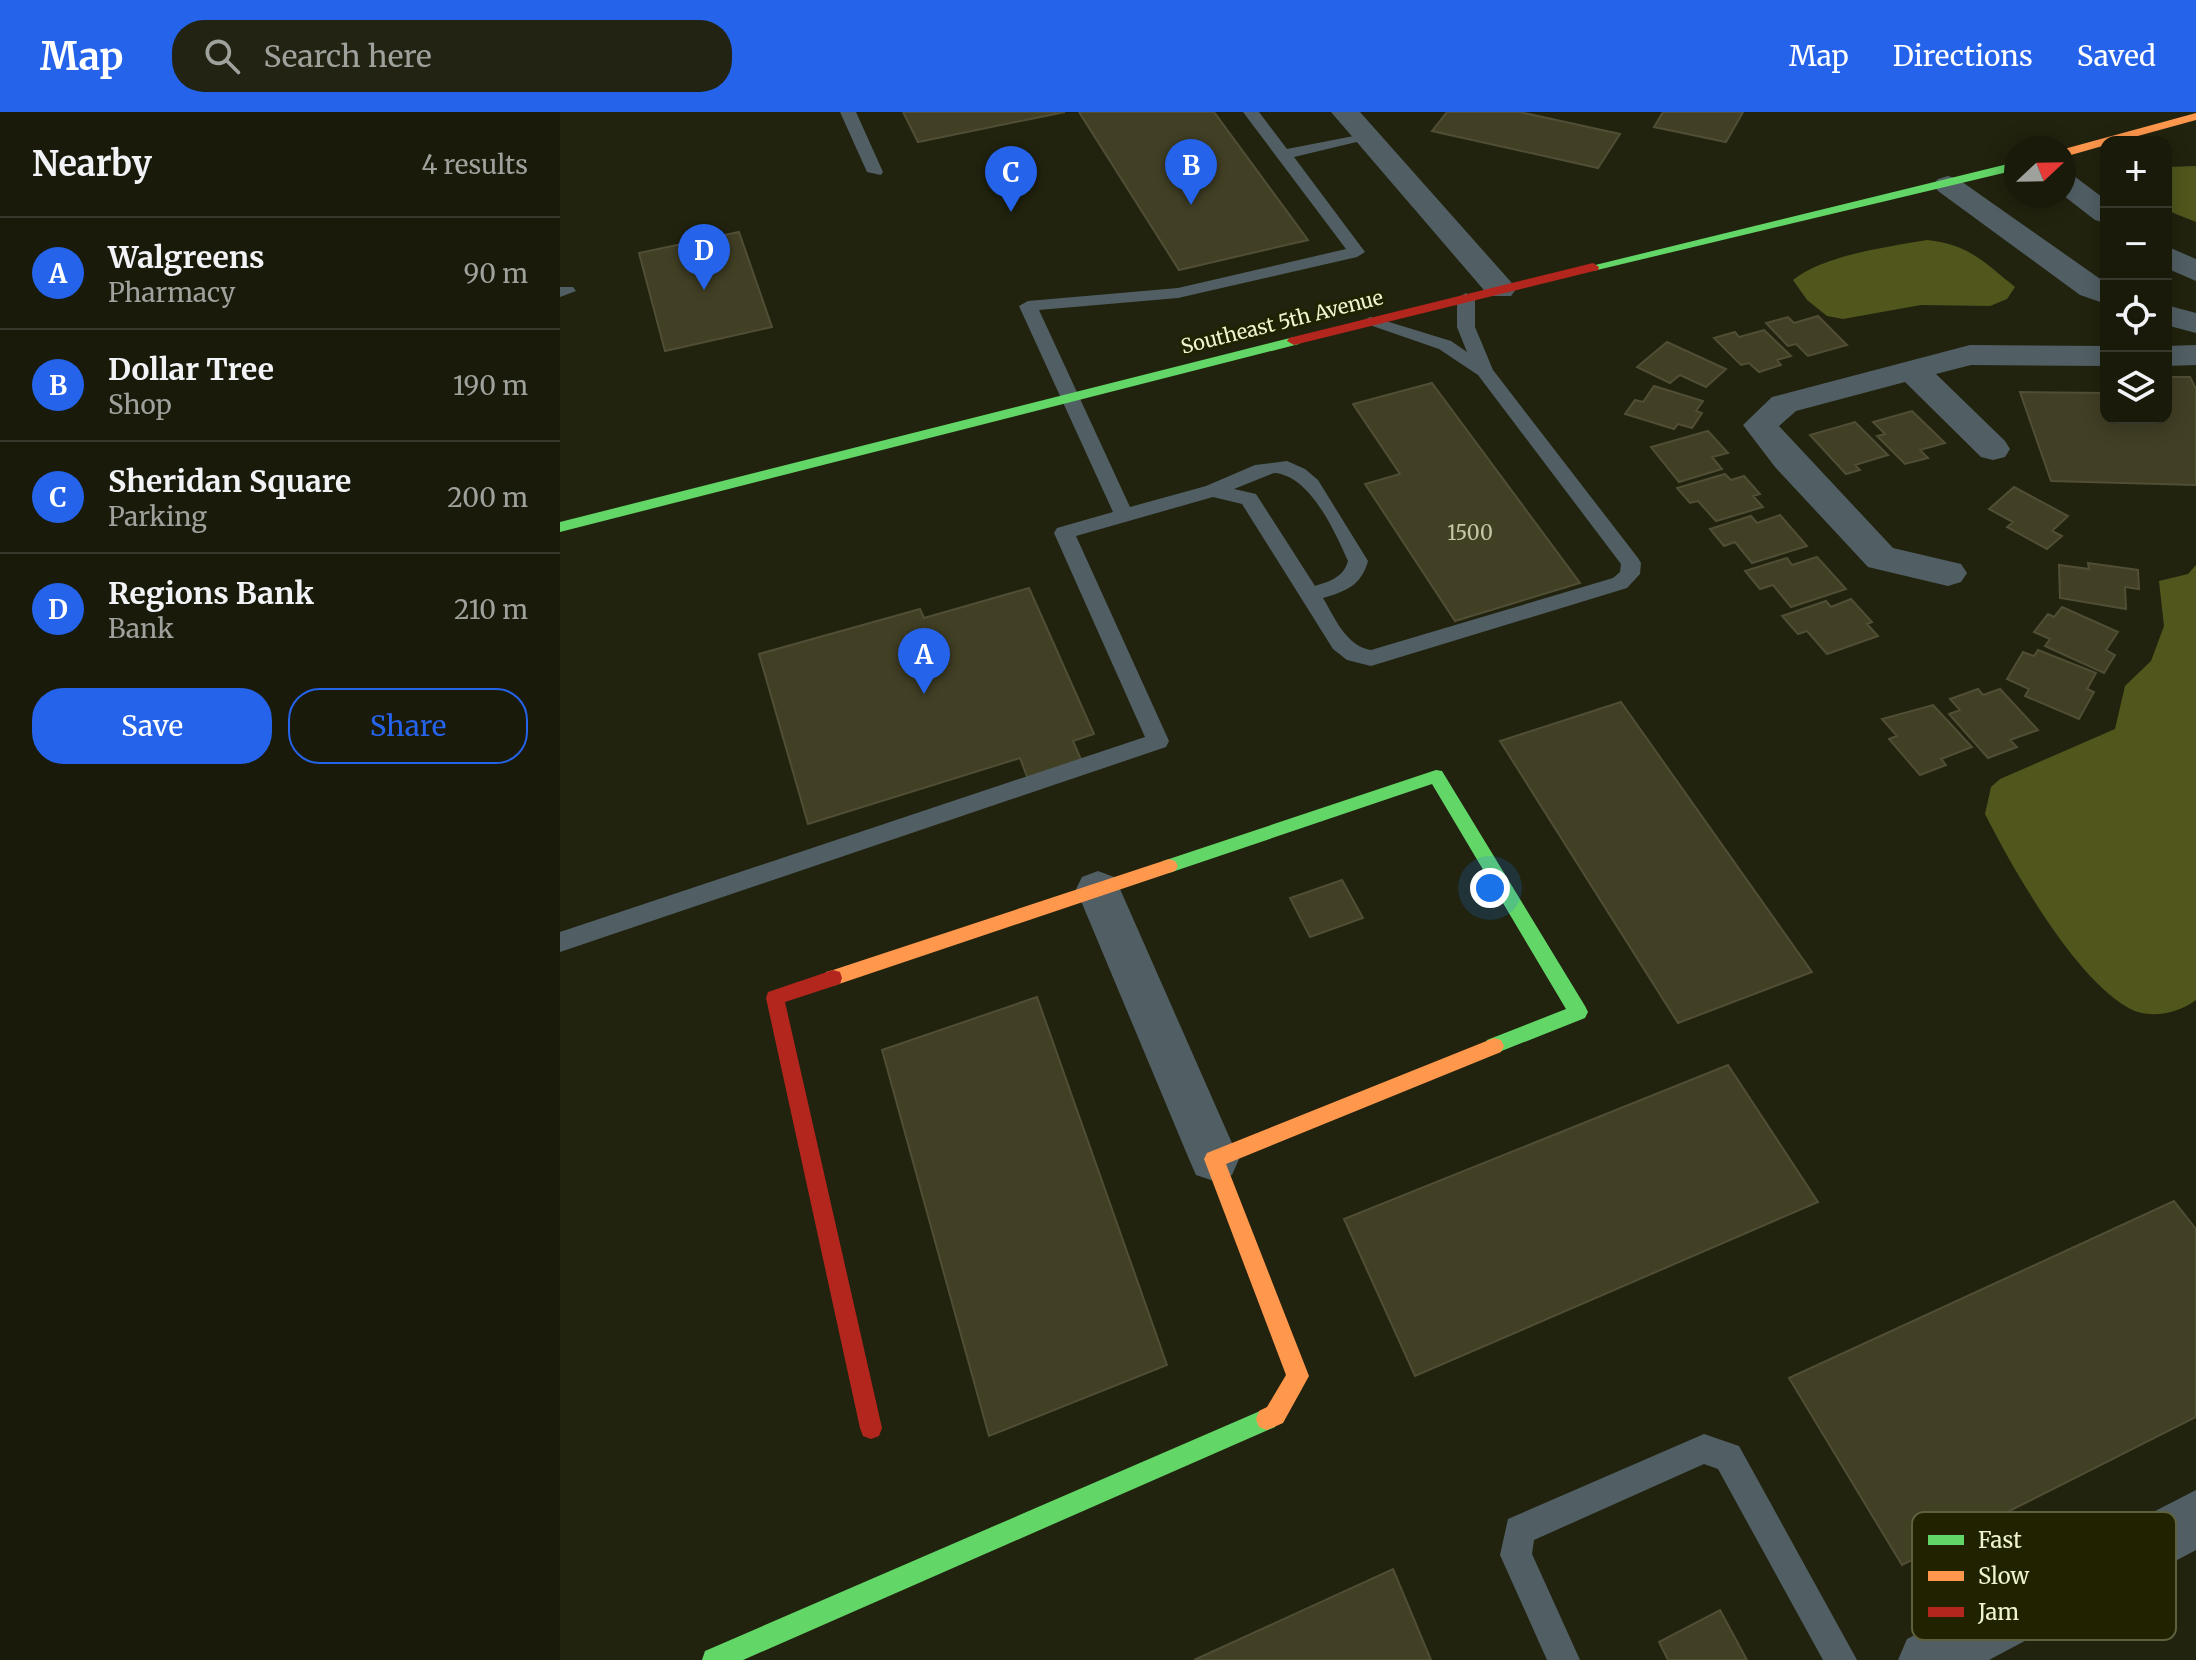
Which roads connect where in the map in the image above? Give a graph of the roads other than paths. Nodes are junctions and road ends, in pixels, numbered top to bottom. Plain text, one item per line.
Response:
1 (848, 112) edge
2 (1251, 112) edge
3 (1345, 112) edge
4 (2196, 116) edge
5 (1364, 136) junction
6 (2076, 150) edge
7 (1284, 155) junction
8 (2004, 169) edge
9 (875, 172) dead end
10 (1948, 185) junction
11 (2076, 191) edge
12 (2100, 209) edge
13 (2172, 258) edge
14 (2196, 272) edge
15 (1500, 289) junction
16 (2100, 292) edge
17 (1466, 298) junction
18 (2172, 317) edge
19 (1370, 322) junction
20 (2196, 323) edge
21 (2196, 355) edge
22 (2100, 356) edge
23 (2172, 356) edge
24 (1910, 368) junction
25 (1484, 371) junction
26 (1070, 398) junction
27 (1993, 449) dead end
28 (1213, 491) junction
29 (1124, 515) junction
30 (560, 527) edge
31 (1948, 573) dead end
32 (1310, 595) junction
33 (1098, 889) junction
34 (560, 942) edge
35 (1214, 1159) junction
36 (871, 1428) dead end
37 (2196, 1519) edge
38 (2176, 1530) edge
39 (1966, 1640) edge
40 (714, 1660) edge
41 (1564, 1660) edge
42 (1841, 1660) edge
43 (1928, 1660) edge

1 - 9 lane
2 - 7 lane
3 - 5 street
4 - 6 street
5 - 7 lane
5 - 15 street
7 - 26 lane
8 - 10 street, Southeast 5th Avenue
10 - 15 street, Southeast 5th Avenue
10 - 16 street
11 - 12 street
13 - 14 street
15 - 17 street, Southeast 5th Avenue
17 - 19 street, Southeast 5th Avenue
17 - 25 lane
18 - 20 street
19 - 25 lane
19 - 26 street, Southeast 5th Avenue
21 - 23 street
22 - 24 street
24 - 27 street
24 - 31 street
25 - 32 lane
26 - 29 lane
26 - 30 street, Southeast 5th Avenue
28 - 29 lane
28 - 32 lane
28 - 32 lane
29 - 34 lane
33 - 35 street
33 - 35 street
33 - 36 street
35 - 40 street
37 - 38 street
39 - 43 street
41 - 42 lane

